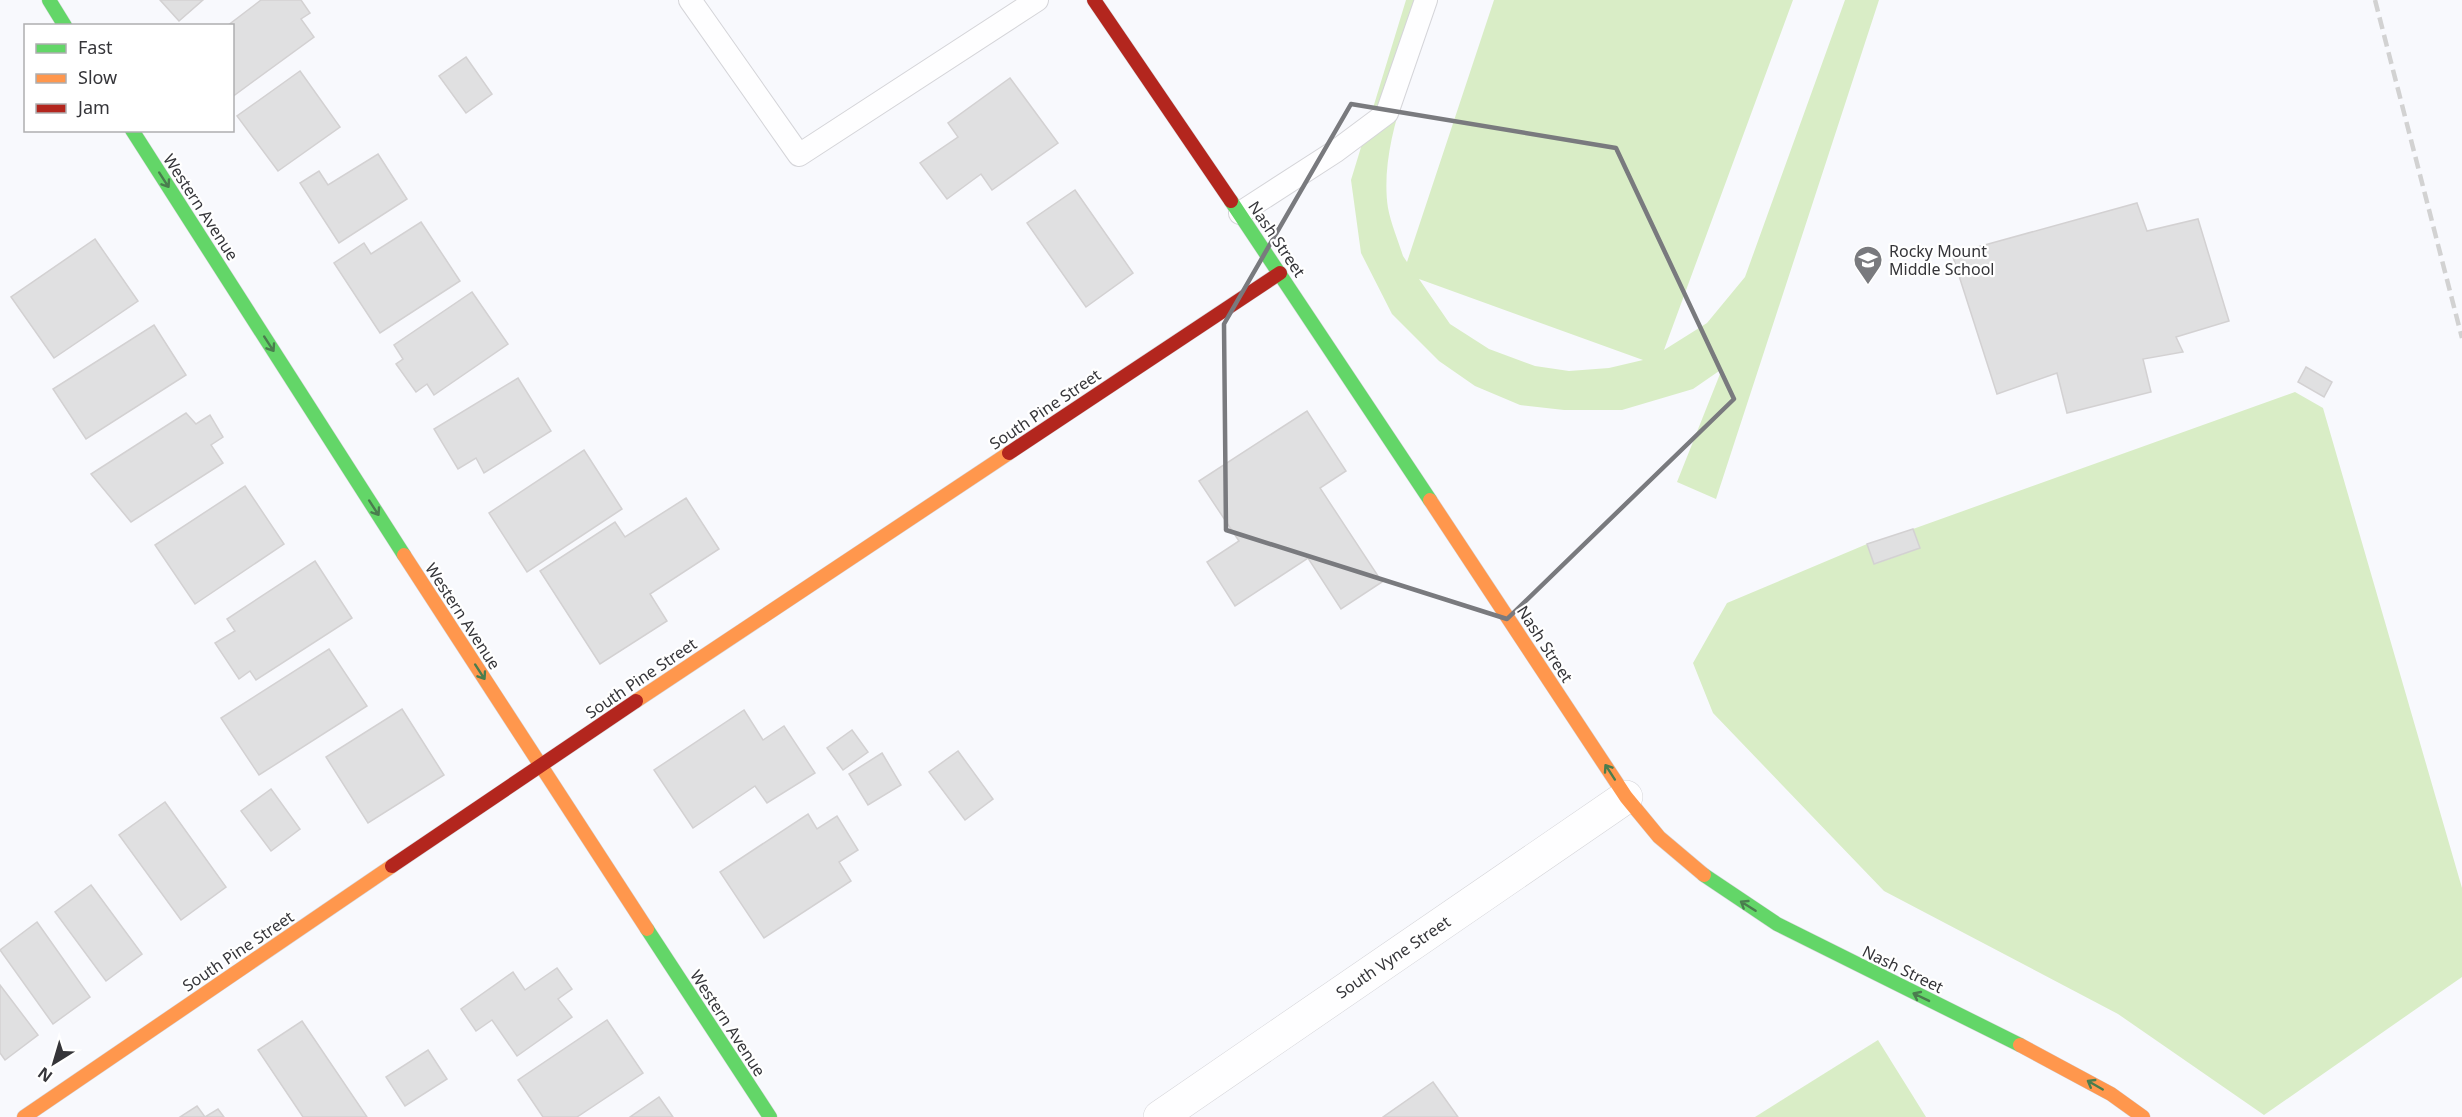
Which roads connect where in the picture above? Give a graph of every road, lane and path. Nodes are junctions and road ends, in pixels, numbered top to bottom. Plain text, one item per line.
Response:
1 (49, 0) edge
2 (690, 0) edge
3 (1037, 0) edge
4 (1094, 0) edge
5 (1426, 0) edge
6 (64, 24) edge
7 (133, 132) edge
8 (1240, 213) junction
9 (1280, 273) junction
10 (539, 765) junction
11 (1626, 797) junction
12 (24, 1117) edge
13 (770, 1117) edge
14 (1160, 1117) edge
15 (2144, 1117) edge

1 - 6 street
2 - 3 lane
4 - 8 street, Nash Street
5 - 8 lane
7 -> 10 street, Western Avenue
8 - 9 street, Nash Street
9 - 10 street, South Pine Street
11 -> 9 street, Nash Street
10 - 12 street, South Pine Street
10 - 13 street, Western Avenue
11 - 14 street, South Vyne Street
15 -> 11 street, Nash Street

